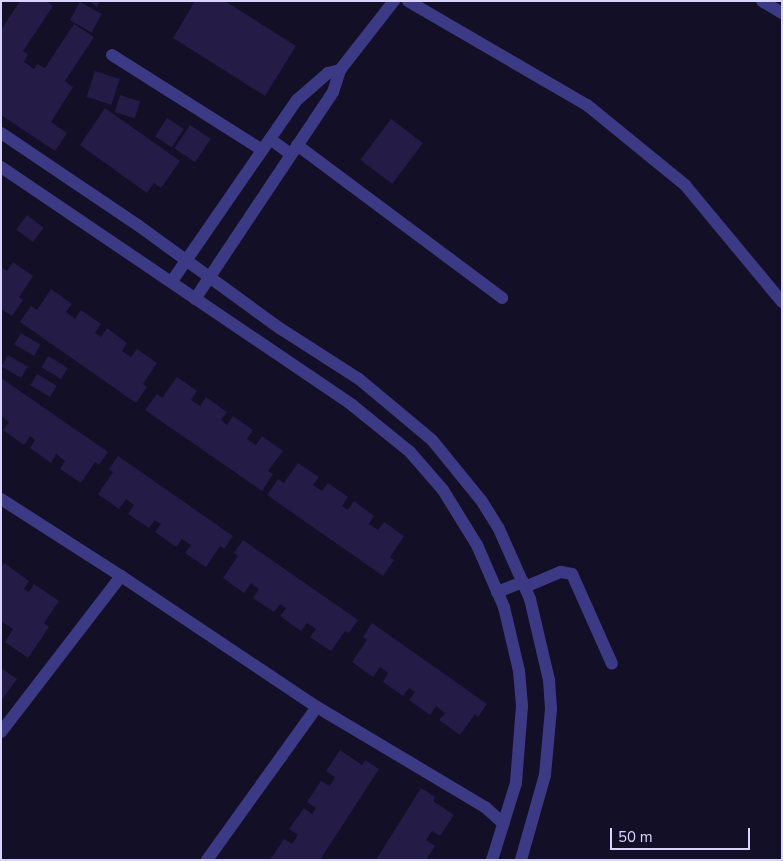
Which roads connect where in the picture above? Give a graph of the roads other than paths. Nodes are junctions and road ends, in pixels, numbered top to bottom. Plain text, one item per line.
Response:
1 (394, 1) edge
2 (408, 1) edge
3 (762, 1) edge
4 (782, 13) edge
5 (112, 55) dead end
6 (340, 70) junction
7 (1, 133) edge
8 (270, 139) junction
9 (294, 149) junction
10 (262, 150) junction
11 (1, 167) edge
12 (186, 259) junction
13 (209, 276) junction
14 (172, 281) junction
15 (502, 298) dead end
16 (195, 299) junction
17 (782, 302) edge
18 (1, 499) edge
19 (121, 576) junction
20 (524, 584) junction
21 (497, 592) junction
22 (612, 664) dead end
23 (317, 707) junction
24 (1, 732) edge
25 (504, 824) junction
26 (207, 860) edge
27 (492, 860) edge
28 (521, 860) edge

1 - 6 street
2 - 17 street
3 - 4 street
5 - 10 street
6 - 8 street
6 - 9 street
7 - 12 street
8 - 9 street
8 - 10 street
9 - 13 street
9 - 15 street
10 - 12 street
11 - 14 street
12 - 13 street
12 - 14 street
13 - 16 street
13 - 20 street
14 - 16 street
16 - 21 street
18 - 19 street
19 - 23 street
19 - 24 street
20 - 21 street
20 - 22 street
20 - 28 street
21 - 25 street
23 - 25 street
23 - 26 street
25 - 27 street

